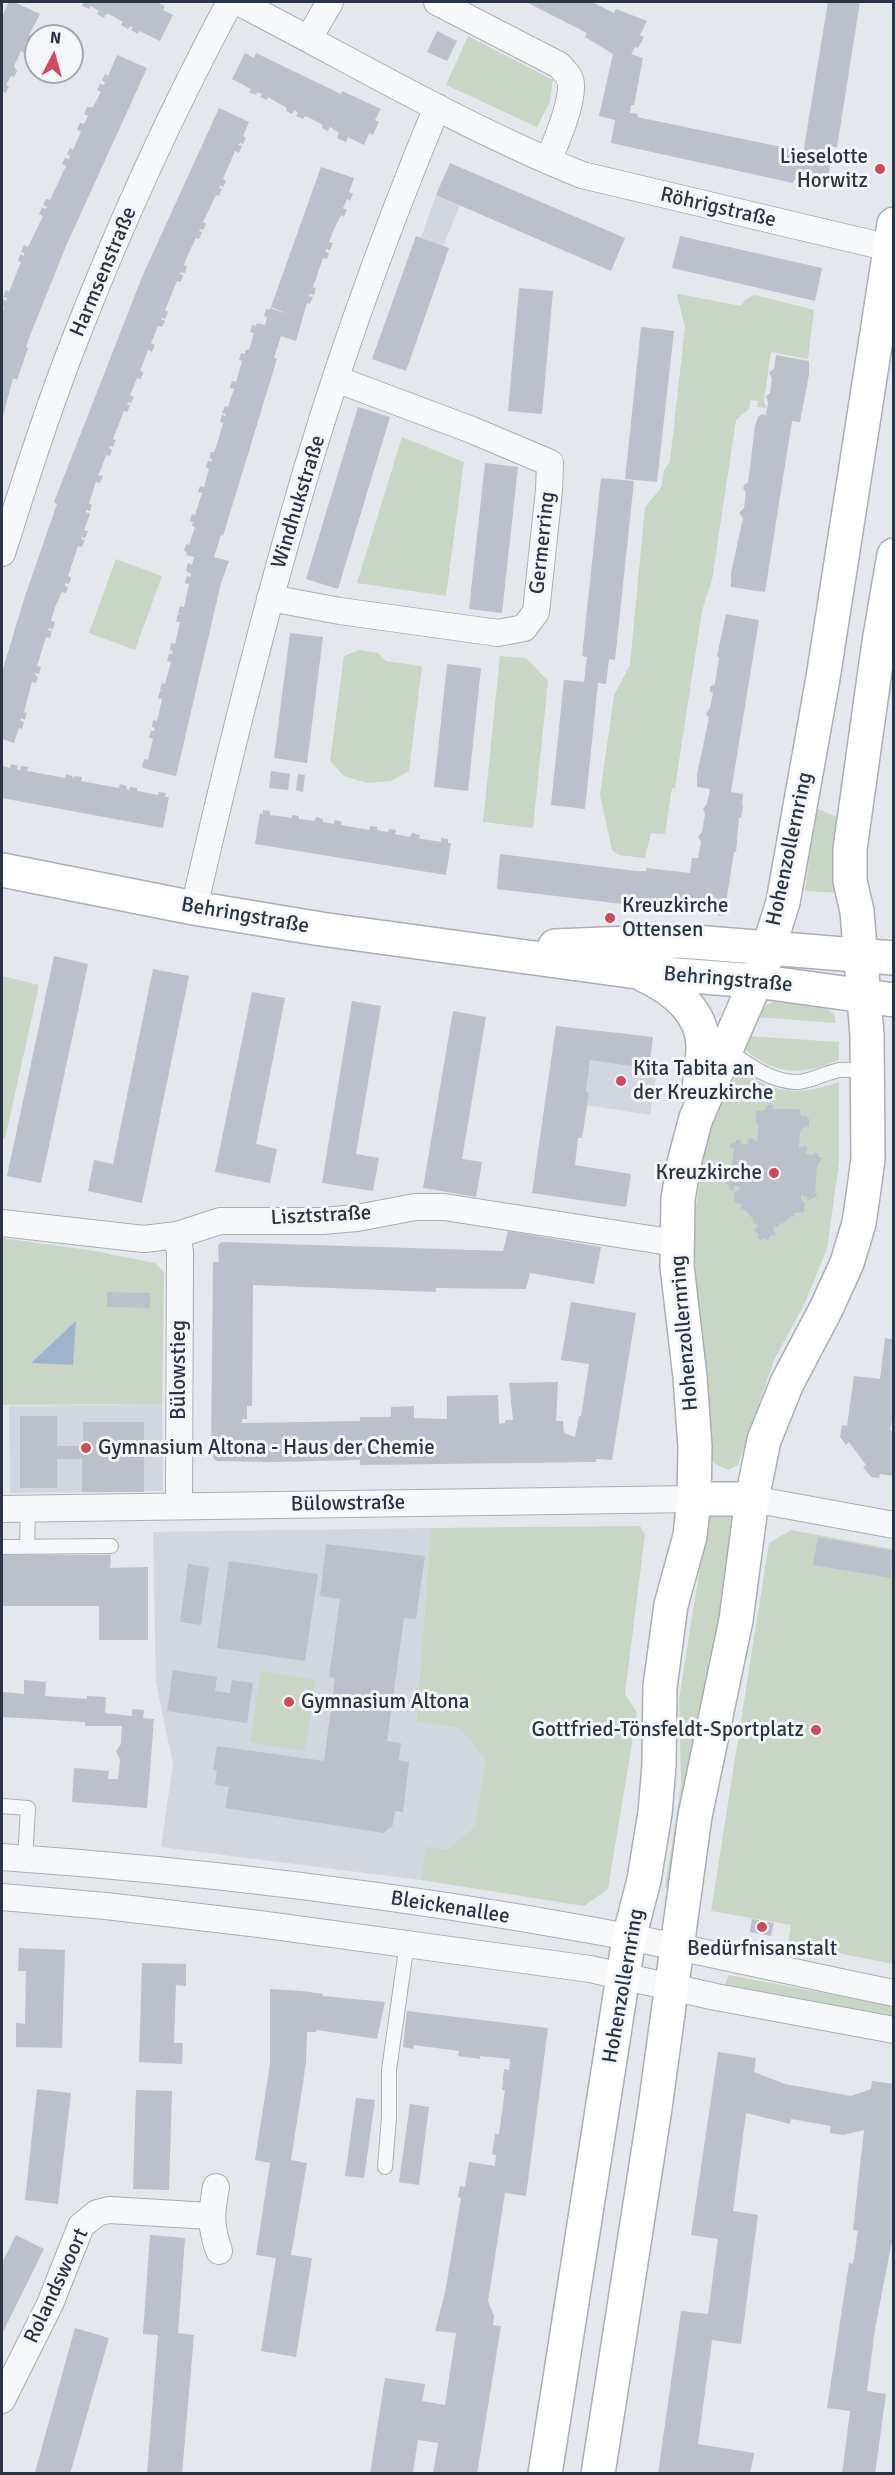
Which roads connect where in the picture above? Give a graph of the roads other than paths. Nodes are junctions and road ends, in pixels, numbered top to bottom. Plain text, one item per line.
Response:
1 (230, 2) edge
2 (238, 2) edge
3 (330, 2) edge
4 (438, 2) edge
5 (309, 39) junction
6 (437, 106) junction
7 (548, 161) junction
8 (892, 236) edge
9 (336, 379) junction
10 (2, 553) edge
11 (894, 555) edge
12 (270, 598) junction
13 (2, 870) edge
14 (194, 908) junction
15 (768, 948) junction
16 (490, 950) junction
17 (860, 956) junction
18 (894, 958) edge
19 (637, 972) junction
20 (756, 981) junction
21 (879, 997) edge
22 (726, 1049) junction
23 (868, 1072) junction
24 (696, 1118) junction
25 (2, 1223) edge
26 (177, 1235) junction
27 (676, 1243) junction
28 (694, 1499) junction
29 (752, 1499) junction
30 (178, 1506) junction
31 (28, 1508) junction
32 (2, 1509) edge
33 (894, 1525) edge
34 (111, 1546) dead end
35 (2, 1547) edge
36 (27, 1547) junction
37 (2, 1806) edge
38 (13, 1858) edge
39 (2, 1897) edge
40 (629, 1938) junction
41 (407, 1943) junction
42 (676, 1948) junction
43 (623, 1977) junction
44 (672, 1987) junction
45 (894, 1993) edge
46 (894, 2030) edge
47 (385, 2167) dead end
48 (216, 2187) dead end
49 (210, 2216) junction
50 (219, 2252) dead end
51 (2, 2400) edge
52 (545, 2474) edge
53 (598, 2474) edge

1 - 10 street, Harmsenstraße
2 - 5 street, Röhrigstraße
3 - 5 street
4 - 7 street
5 - 6 street, Röhrigstraße
6 - 7 street, Röhrigstraße
6 - 9 street, Windhukstraße
7 - 8 street, Röhrigstraße
8 - 15 main road, Hohenzollernring
9 - 12 street, Windhukstraße
9 - 12 street, Germerring
11 - 17 main road, Hohenzollernring
12 - 14 street, Windhukstraße
13 - 14 main road, Behringstraße
14 - 16 main road, Behringstraße
15 - 16 main road, Behringstraße
15 - 17 main road, Behringstraße
15 - 20 main road, Hohenzollernring
16 - 19 main road, Behringstraße
17 - 18 main road, Behringstraße
17 - 21 main road, Hohenzollernring
19 - 20 main road, Behringstraße
19 - 24 main road
20 - 21 main road, Behringstraße
20 - 22 main road, Hohenzollernring
21 - 23 main road, Hohenzollernring
22 - 23 lane
22 - 24 main road, Hohenzollernring
23 - 29 main road, Hohenzollernring
24 - 27 main road, Hohenzollernring
25 - 26 street, Lisztstraße
26 - 27 street, Lisztstraße
26 - 30 street, Bülowstieg
27 - 28 main road, Hohenzollernring
28 - 29 main road
28 - 30 street, Bülowstraße
28 - 40 main road, Hohenzollernring
29 - 33 street
29 - 42 main road, Hohenzollernring
30 - 31 street, Bülowstraße
31 - 32 street, Bülowstraße
31 - 36 lane
34 - 36 lane
35 - 36 lane
37 - 38 lane
38 - 40 street, Bleickenallee
39 - 41 street, Bleickenallee
40 - 42 street, Bleickenallee
40 - 43 main road, Hohenzollernring
41 - 43 street, Bleickenallee
41 - 47 lane
42 - 44 main road, Hohenzollernring
42 - 45 street, Bleickenallee
43 - 44 street, Bleickenallee
43 - 52 main road, Hohenzollernring
44 - 46 street, Bleickenallee
44 - 53 main road, Hohenzollernring
48 - 49 street
49 - 50 street
49 - 51 street, Rolandswoort

